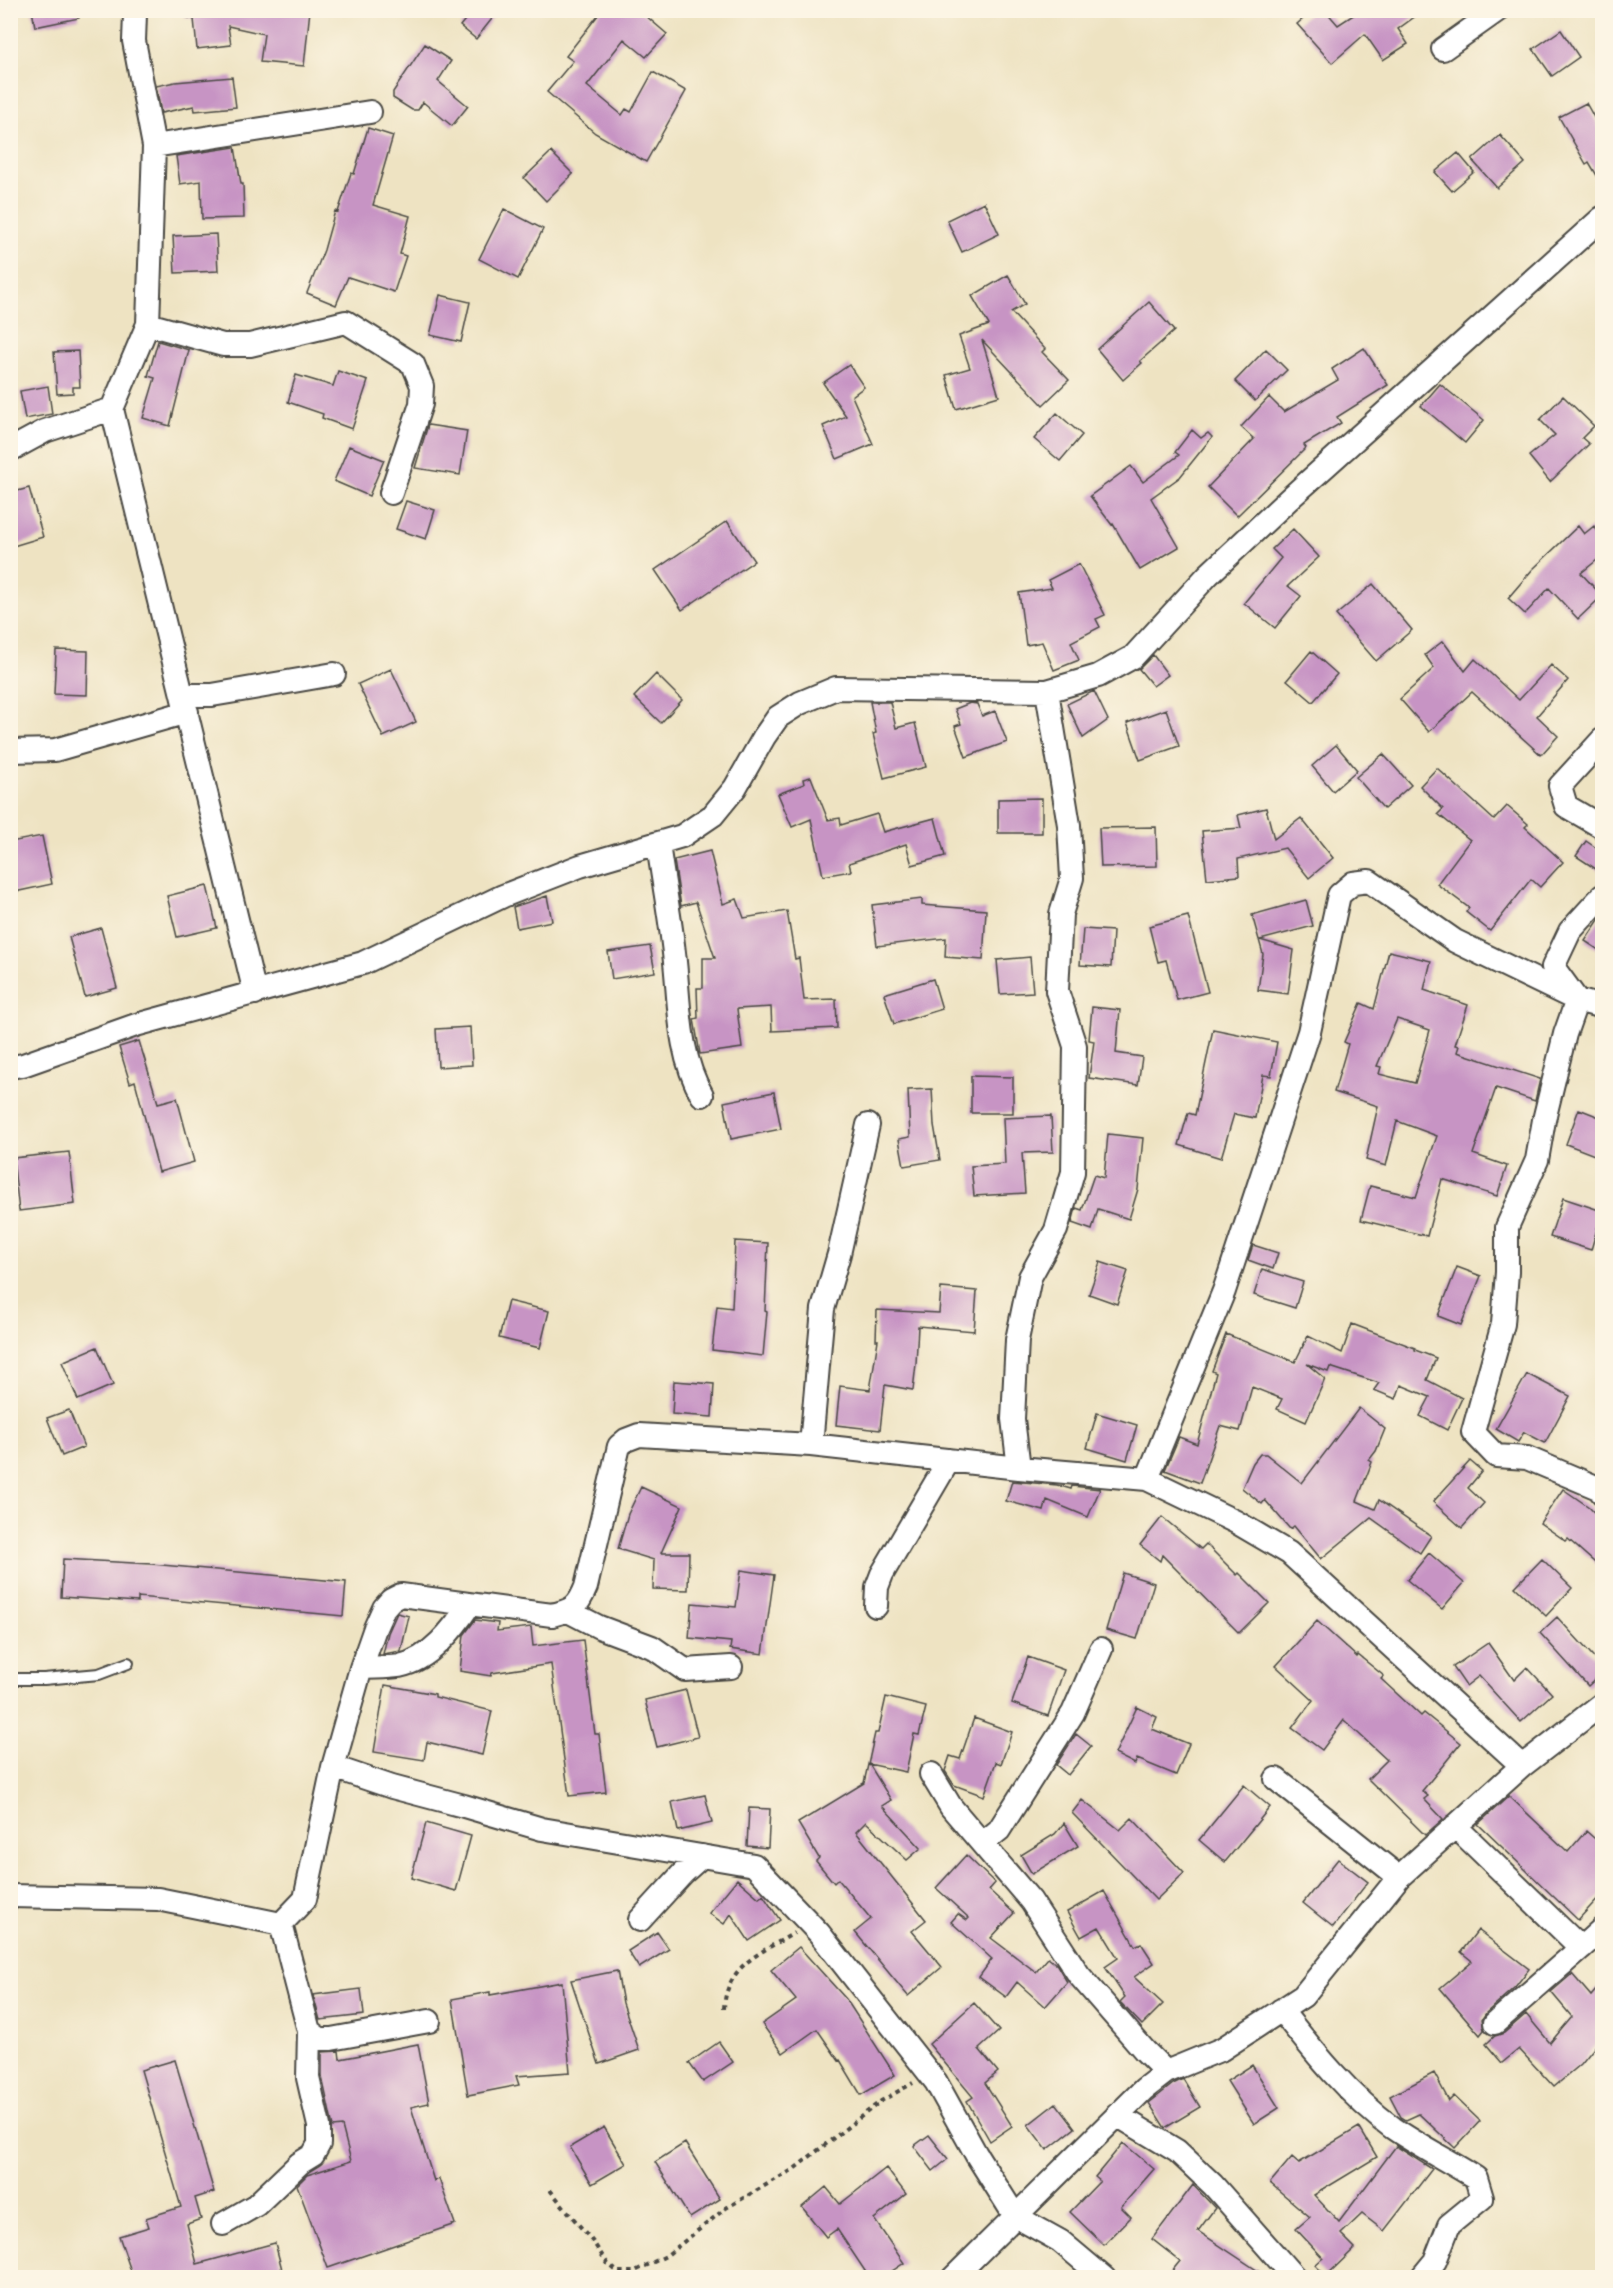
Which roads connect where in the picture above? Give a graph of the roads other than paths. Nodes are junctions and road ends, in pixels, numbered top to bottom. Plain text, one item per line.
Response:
1 (137, 10) edge
2 (1498, 10) edge
3 (1443, 49) dead end
4 (370, 112) dead end
5 (154, 146) junction
6 (1600, 226) edge
7 (148, 324) junction
8 (112, 409) junction
9 (10, 450) edge
10 (391, 493) dead end
11 (334, 674) dead end
12 (1047, 691) junction
13 (185, 704) junction
14 (1602, 740) edge
15 (10, 751) edge
16 (1602, 827) edge
17 (658, 844) junction
18 (1602, 896) edge
19 (255, 993) junction
20 (1577, 1000) junction
21 (1602, 1007) edge
22 (10, 1067) edge
23 (702, 1095) dead end
24 (868, 1125) dead end
25 (811, 1445) junction
26 (949, 1460) junction
27 (1019, 1468) junction
28 (1147, 1479) junction
29 (1602, 1493) edge
30 (470, 1604) junction
31 (876, 1606) dead end
32 (568, 1611) junction
33 (1101, 1649) dead end
34 (128, 1663) dead end
35 (731, 1667) dead end
36 (361, 1668) junction
37 (10, 1679) edge
38 (1602, 1704) edge
39 (1522, 1766) junction
40 (333, 1767) junction
41 (931, 1774) dead end
42 (1276, 1779) dead end
43 (1455, 1826) junction
44 (983, 1843) junction
45 (702, 1856) junction
46 (1399, 1877) junction
47 (10, 1896) edge
48 (640, 1920) dead end
49 (281, 1924) junction
50 (1602, 1929) edge
51 (1581, 1948) junction
52 (1281, 2010) junction
53 (429, 2020) dead end
54 (1495, 2023) dead end
55 (309, 2031) junction
56 (1166, 2072) junction
57 (1117, 2115) junction
58 (1015, 2216) junction
59 (223, 2224) dead end
60 (953, 2277) edge
61 (1104, 2277) edge
62 (1295, 2277) edge
63 (1421, 2277) edge

1 - 5 street
2 - 3 street
4 - 5 street
5 - 7 street
6 - 12 street
7 - 8 street
7 - 10 street
8 - 9 street
8 - 13 street
11 - 13 street
12 - 17 street
12 - 27 street
13 - 15 street
13 - 19 street
14 - 16 street
17 - 19 street
17 - 23 street
18 - 20 street
19 - 22 street
20 - 21 street
20 - 28 street
20 - 29 street
24 - 25 street
25 - 26 street
25 - 32 street
26 - 27 street
26 - 31 street
27 - 28 street
28 - 39 street
30 - 32 street
30 - 36 street
30 - 36 street
32 - 35 street
33 - 44 street
34 - 37 lane
36 - 40 street
38 - 39 street
39 - 43 street
40 - 45 street
40 - 49 street
41 - 44 street
42 - 46 street
43 - 46 street
43 - 51 street
44 - 56 street
45 - 48 street
45 - 58 street
46 - 52 street
47 - 49 street
49 - 55 street
50 - 51 street
51 - 54 street
52 - 56 street
52 - 63 street
53 - 55 street
55 - 59 street
56 - 57 street
57 - 58 street
57 - 62 street
58 - 60 street
58 - 61 street

